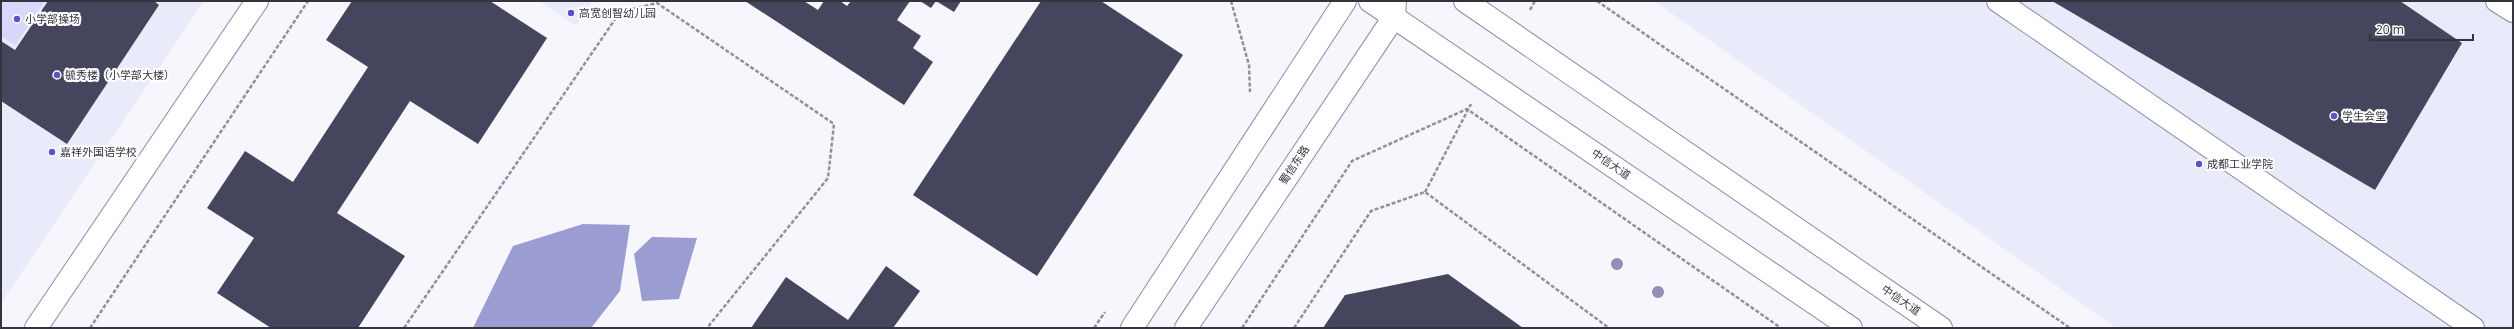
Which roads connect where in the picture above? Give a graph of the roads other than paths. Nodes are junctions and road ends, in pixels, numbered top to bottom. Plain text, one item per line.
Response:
1 (257, 1) edge
2 (1345, 1) edge
3 (1370, 1) edge
4 (1465, 1) edge
5 (1998, 1) edge
6 (2497, 1) edge
7 (1394, 9) edge
8 (2513, 11) edge
9 (36, 328) edge
10 (1132, 328) edge
11 (1186, 328) edge
12 (1851, 328) edge
13 (1941, 328) edge
14 (2473, 328) edge

1 - 9 main road
2 - 10 main road
3 - 7 main road, 中信大道
4 - 13 main road, 中信大道
5 - 14 main road
6 - 8 main road
7 - 11 main road, 蜀信东路
7 - 12 main road, 中信大道

